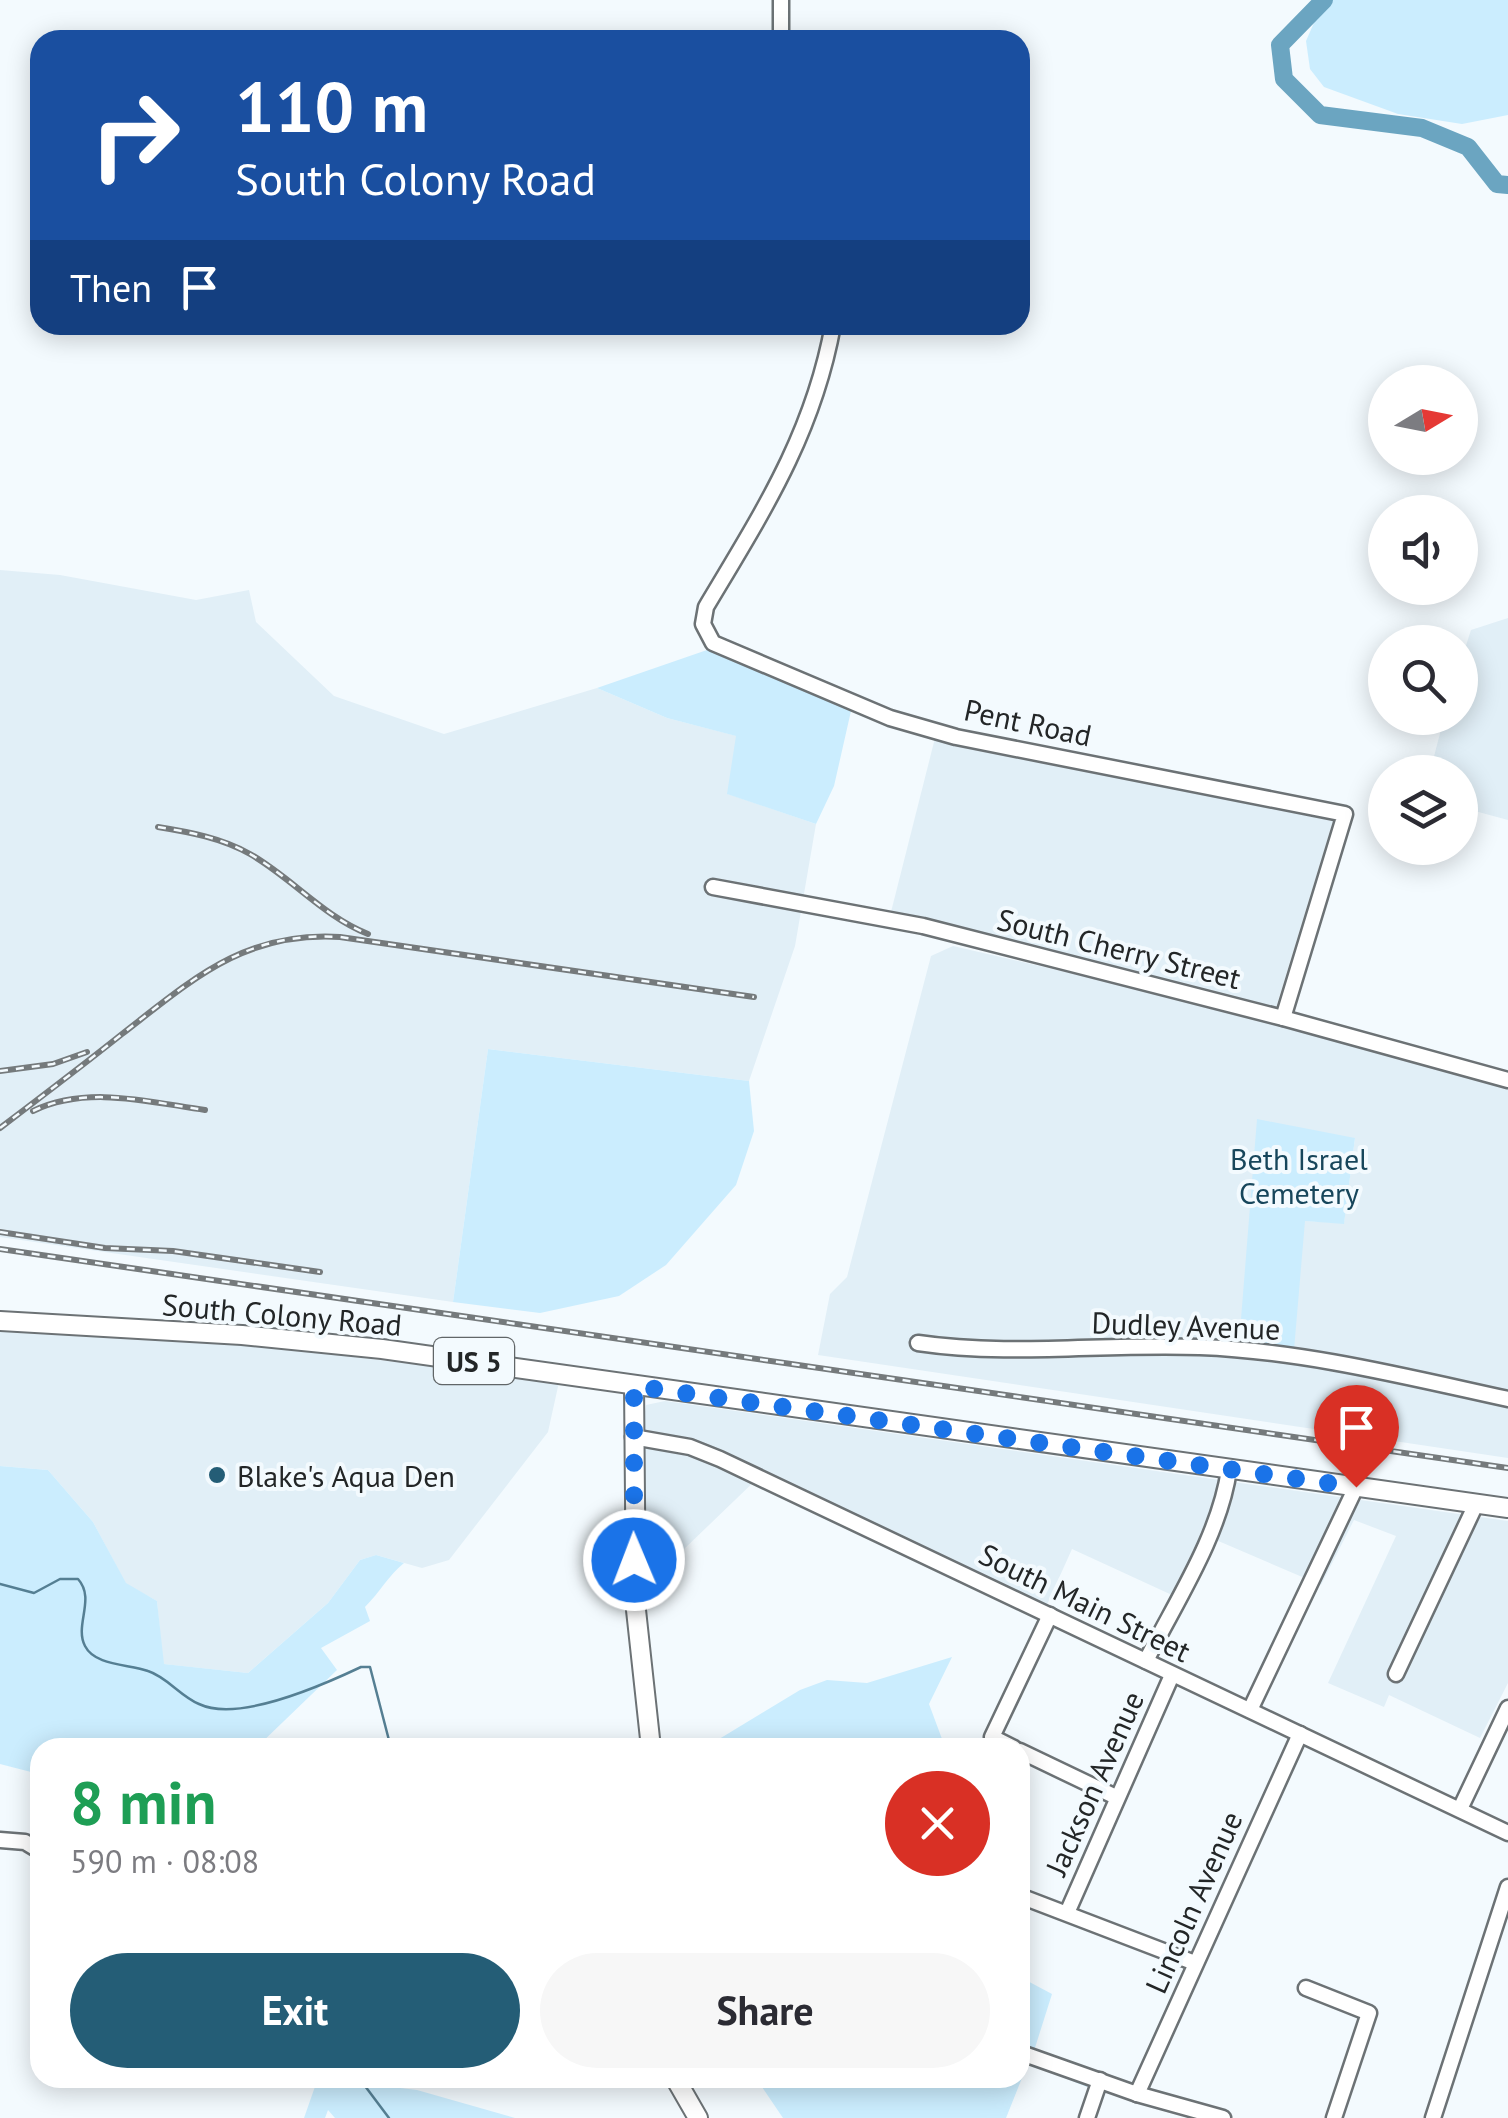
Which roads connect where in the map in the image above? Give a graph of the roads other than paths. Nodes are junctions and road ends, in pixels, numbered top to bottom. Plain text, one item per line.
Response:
1 (781, 0) edge
2 (781, 30) edge
3 (831, 335) edge
4 (713, 887) dead end
5 (1283, 1018) junction
6 (1508, 1080) edge
7 (0, 1321) edge
8 (918, 1343) dead end
9 (634, 1386) junction
10 (1508, 1399) edge
11 (634, 1437) junction
12 (1229, 1470) junction
13 (1356, 1487) junction
14 (1476, 1504) junction
15 (1508, 1508) edge
16 (1050, 1615) junction
17 (1146, 1661) junction
18 (1396, 1674) dead end
19 (1172, 1675) junction
20 (1508, 1708) edge
21 (1250, 1710) junction
22 (1300, 1734) junction
23 (651, 1738) edge
24 (994, 1738) edge
25 (1030, 1755) edge
26 (1116, 1797) junction
27 (1460, 1809) junction
28 (1508, 1833) edge
29 (0, 1840) edge
30 (30, 1845) edge
31 (1508, 1887) edge
32 (1030, 1900) edge
33 (1067, 1914) junction
34 (1195, 1963) junction
35 (1306, 1988) dead end
36 (1030, 2056) edge
37 (1100, 2080) junction
38 (681, 2088) edge
39 (1137, 2094) junction
40 (698, 2118) edge
41 (1087, 2118) edge
42 (1223, 2118) edge
43 (1334, 2118) edge
44 (1433, 2118) edge

1 - 2 street
3 - 5 street, Pent Road
4 - 5 street, South Cherry Street
5 - 6 street, South Cherry Street
7 - 9 main road, South Colony Road / US 5
8 - 10 street, Dudley Avenue
9 - 11 main road
9 - 12 main road, South Colony Road / US 5
11 - 16 street, South Main Street
11 - 23 main road
12 - 13 main road, South Colony Road / US 5
12 - 17 street
13 - 14 main road, South Colony Road / US 5
13 - 21 street
14 - 15 main road, South Colony Road / US 5
14 - 18 street
16 - 17 street, South Main Street
16 - 24 street
17 - 19 street, South Main Street
19 - 21 street, South Main Street
19 - 26 street, Jackson Avenue
20 - 27 street
21 - 22 street, South Main Street
22 - 27 street, South Main Street
22 - 34 street, Lincoln Avenue
25 - 26 street
26 - 33 street, Jackson Avenue
27 - 28 street, South Main Street
29 - 30 street
31 - 44 street
32 - 33 street
33 - 34 street
34 - 39 street, Lincoln Avenue
35 - 43 street
36 - 37 street
37 - 39 street
37 - 41 street
38 - 40 main road
39 - 42 street

